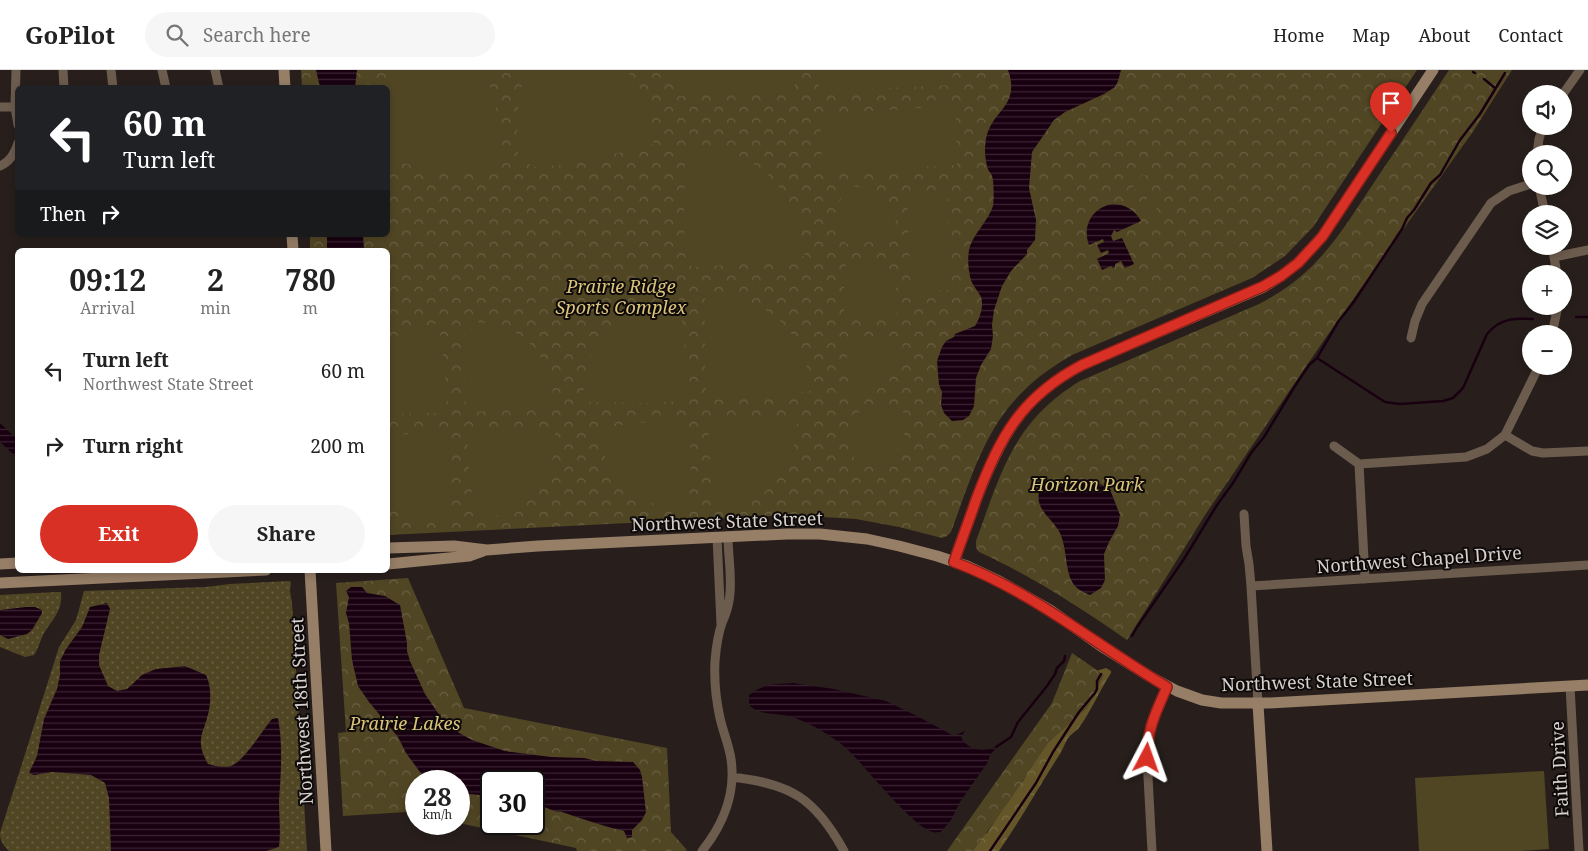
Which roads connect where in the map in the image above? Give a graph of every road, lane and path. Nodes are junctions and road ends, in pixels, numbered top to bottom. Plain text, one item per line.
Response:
1 (16, 70) edge
2 (63, 70) edge
3 (110, 70) edge
4 (162, 70) edge
5 (216, 70) edge
6 (284, 70) edge
7 (1433, 70) edge
8 (1580, 70) edge
9 (16, 85) edge
10 (64, 85) edge
11 (112, 85) edge
12 (165, 85) edge
13 (218, 85) edge
14 (285, 85) edge
15 (1569, 85) edge
16 (15, 107) edge
17 (0, 108) edge
18 (15, 152) edge
19 (0, 166) edge
20 (1522, 186) edge
21 (1588, 250) edge
22 (1554, 257) joint
23 (1555, 265) edge
24 (1411, 338) dead end
25 (1534, 375) edge
26 (1505, 434) junction
27 (1334, 446) dead end
28 (1588, 451) edge
29 (1359, 464) junction
30 (1244, 514) dead end
31 (722, 537) junction
32 (390, 548) edge
33 (487, 550) junction
34 (954, 562) junction
35 (15, 563) edge
36 (0, 564) edge
37 (390, 564) edge
38 (1588, 565) edge
39 (205, 573) edge
40 (310, 573) edge
41 (1365, 579) junction
42 (0, 583) edge
43 (1251, 586) junction
44 (1588, 685) edge
45 (1570, 686) junction
46 (1167, 687) junction
47 (1258, 704) junction
48 (732, 777) junction
49 (326, 851) edge
50 (702, 851) edge
51 (844, 851) edge
52 (1152, 851) edge
53 (1267, 851) edge
54 (1579, 851) edge

1 - 9 street
2 - 10 street
3 - 11 street
4 - 12 street
5 - 13 street
6 - 14 main road
7 - 34 main road
8 - 15 street
16 - 17 street
18 - 19 street
20 - 24 street
21 - 22 street
22 - 23 street
25 - 26 street
26 - 28 street
26 - 29 street
27 - 29 street
29 - 41 street
30 - 43 street
31 - 33 main road, Northwest State Street
31 - 34 main road, Northwest State Street
31 - 48 street
32 - 33 main road, Northwest State Street
33 - 37 main road, Northwest State Street
34 - 46 main road, Northwest State Street
35 - 36 main road
38 - 41 street, Northwest Chapel Drive
39 - 42 main road
40 - 49 main road, Northwest 18th Street
41 - 43 street, Northwest Chapel Drive
43 - 47 street
44 - 45 main road, Northwest State Street
45 - 47 main road, Northwest State Street
45 - 54 street, Faith Drive
46 - 47 main road, Northwest State Street
46 - 52 street
47 - 53 main road
48 - 50 street
48 - 51 street

